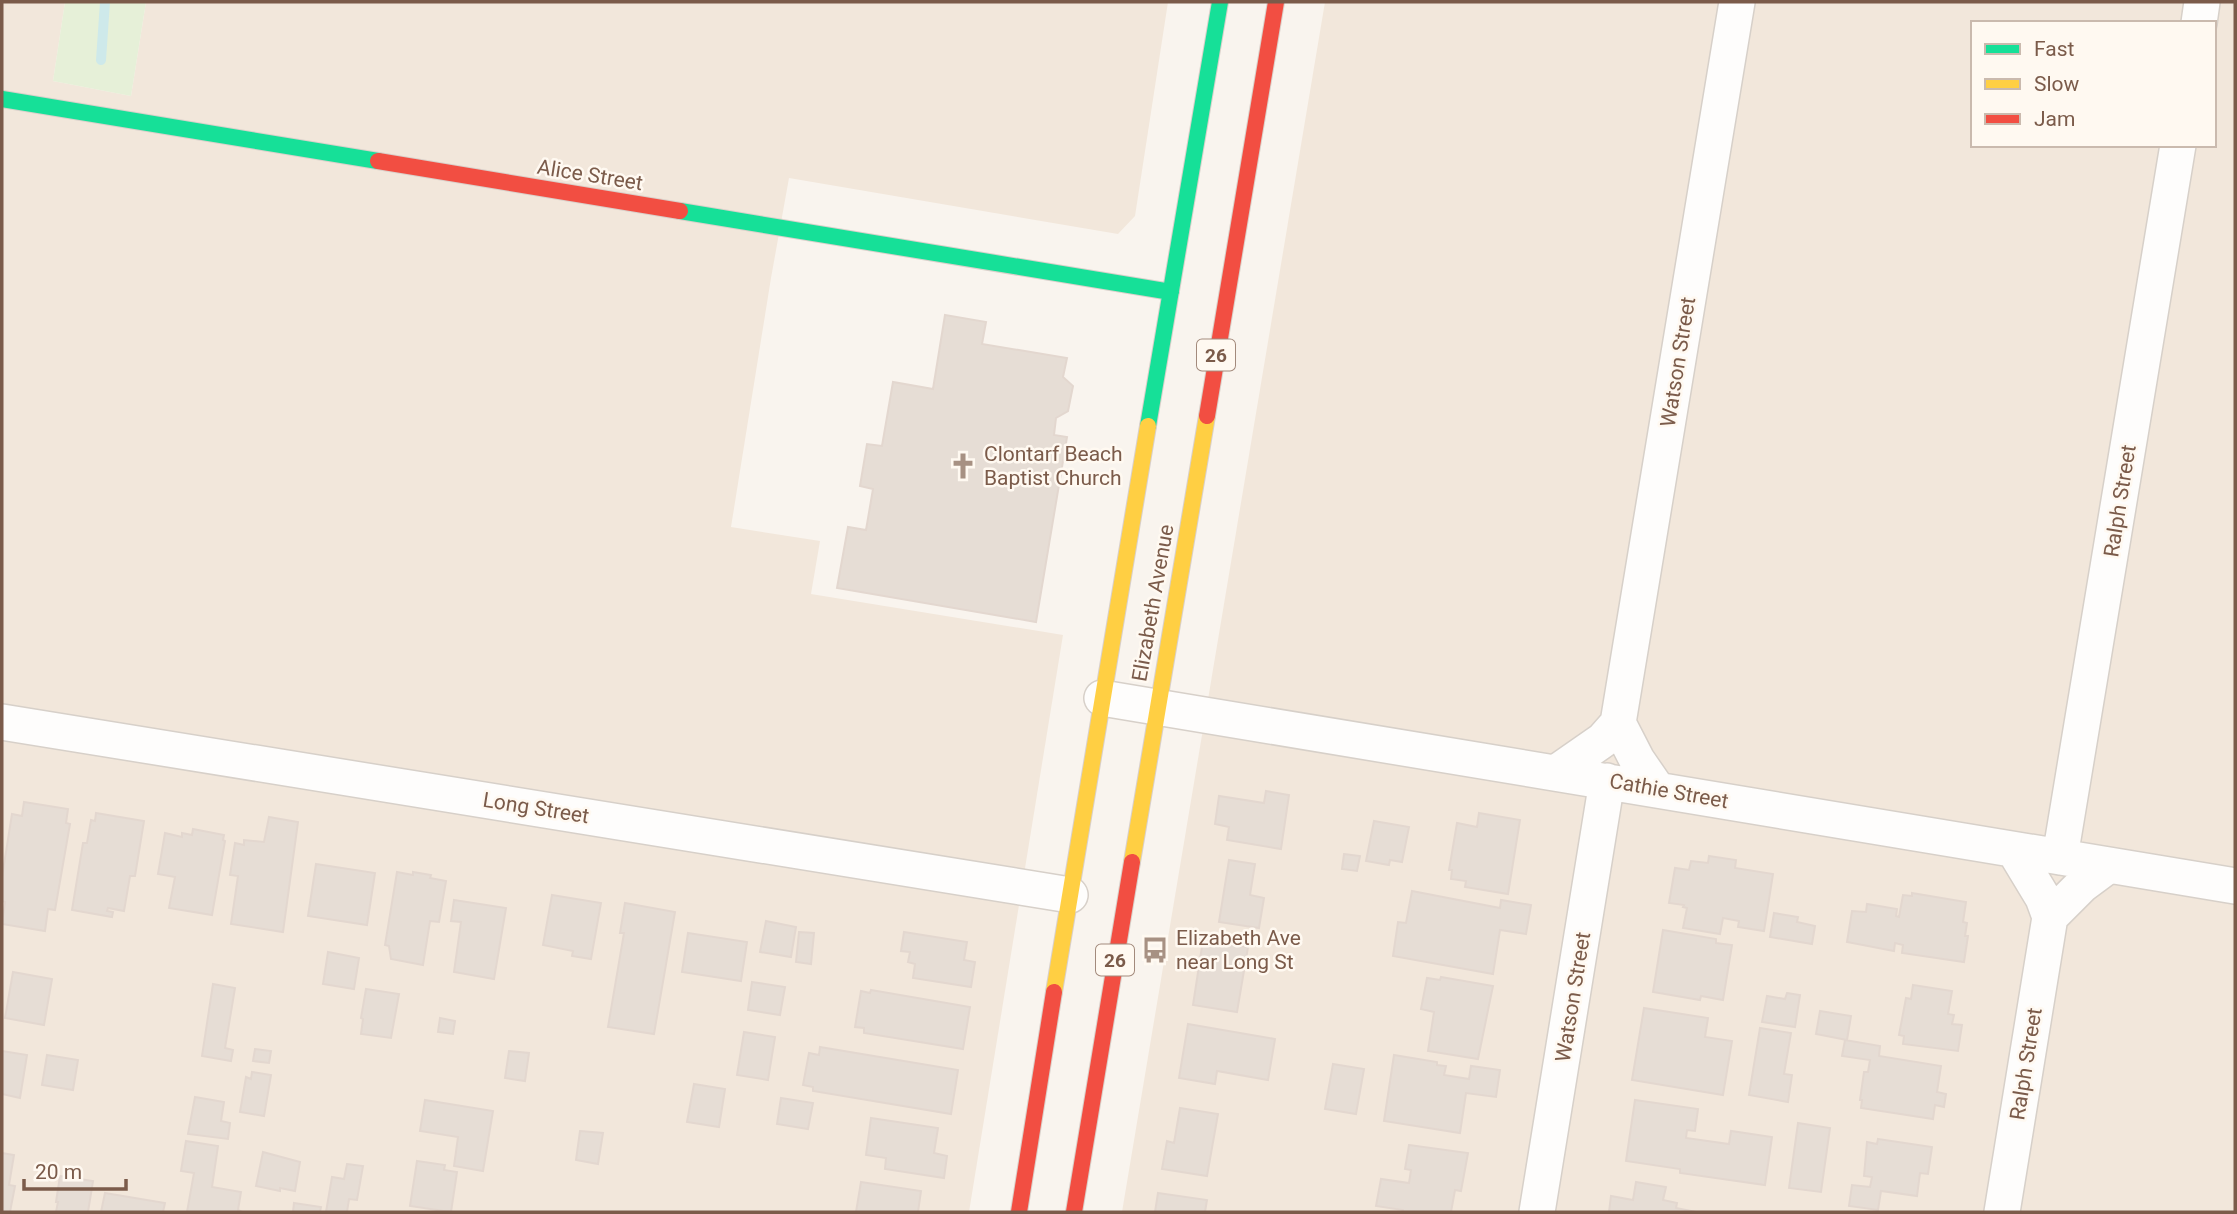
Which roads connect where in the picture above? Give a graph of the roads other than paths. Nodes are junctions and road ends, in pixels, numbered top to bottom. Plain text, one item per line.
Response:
1 (1220, 2) edge
2 (1276, 2) edge
3 (1737, 2) edge
4 (2202, 2) edge
5 (2199, 21) edge
6 (2, 99) edge
7 (2178, 147) edge
8 (1171, 292) junction
9 (1102, 698) junction
10 (1157, 708) junction
11 (2, 722) edge
12 (1618, 723) junction
13 (1557, 772) junction
14 (1608, 781) junction
15 (1657, 789) junction
16 (2014, 850) junction
17 (2060, 857) junction
18 (2109, 865) junction
19 (2235, 886) edge
20 (1070, 895) junction
21 (2050, 917) junction
22 (1019, 1212) edge
23 (1074, 1212) edge
24 (1537, 1212) edge
25 (2002, 1212) edge

1 - 8 main road, Elizabeth Avenue
2 - 10 main road, Elizabeth Avenue / 26
3 - 12 street, Watson Street
4 - 5 street
6 - 8 main road, Alice Street
7 - 17 street, Ralph Street
8 - 9 main road, Elizabeth Avenue
9 - 10 street, Cathie Street
9 - 20 main road, Elizabeth Avenue
10 - 13 street, Cathie Street
10 - 23 main road, Elizabeth Avenue / 26
11 - 20 street, Long Street
12 - 13 street
12 - 15 street
13 - 14 street, Cathie Street
14 - 15 street, Cathie Street
14 - 24 street, Watson Street
15 - 16 street, Cathie Street
16 - 17 street, Cathie Street
16 - 21 street
17 - 18 street, Cathie Street
18 - 19 street, Cathie Street
18 - 21 street
20 - 22 main road, Elizabeth Avenue
21 - 25 street, Ralph Street

